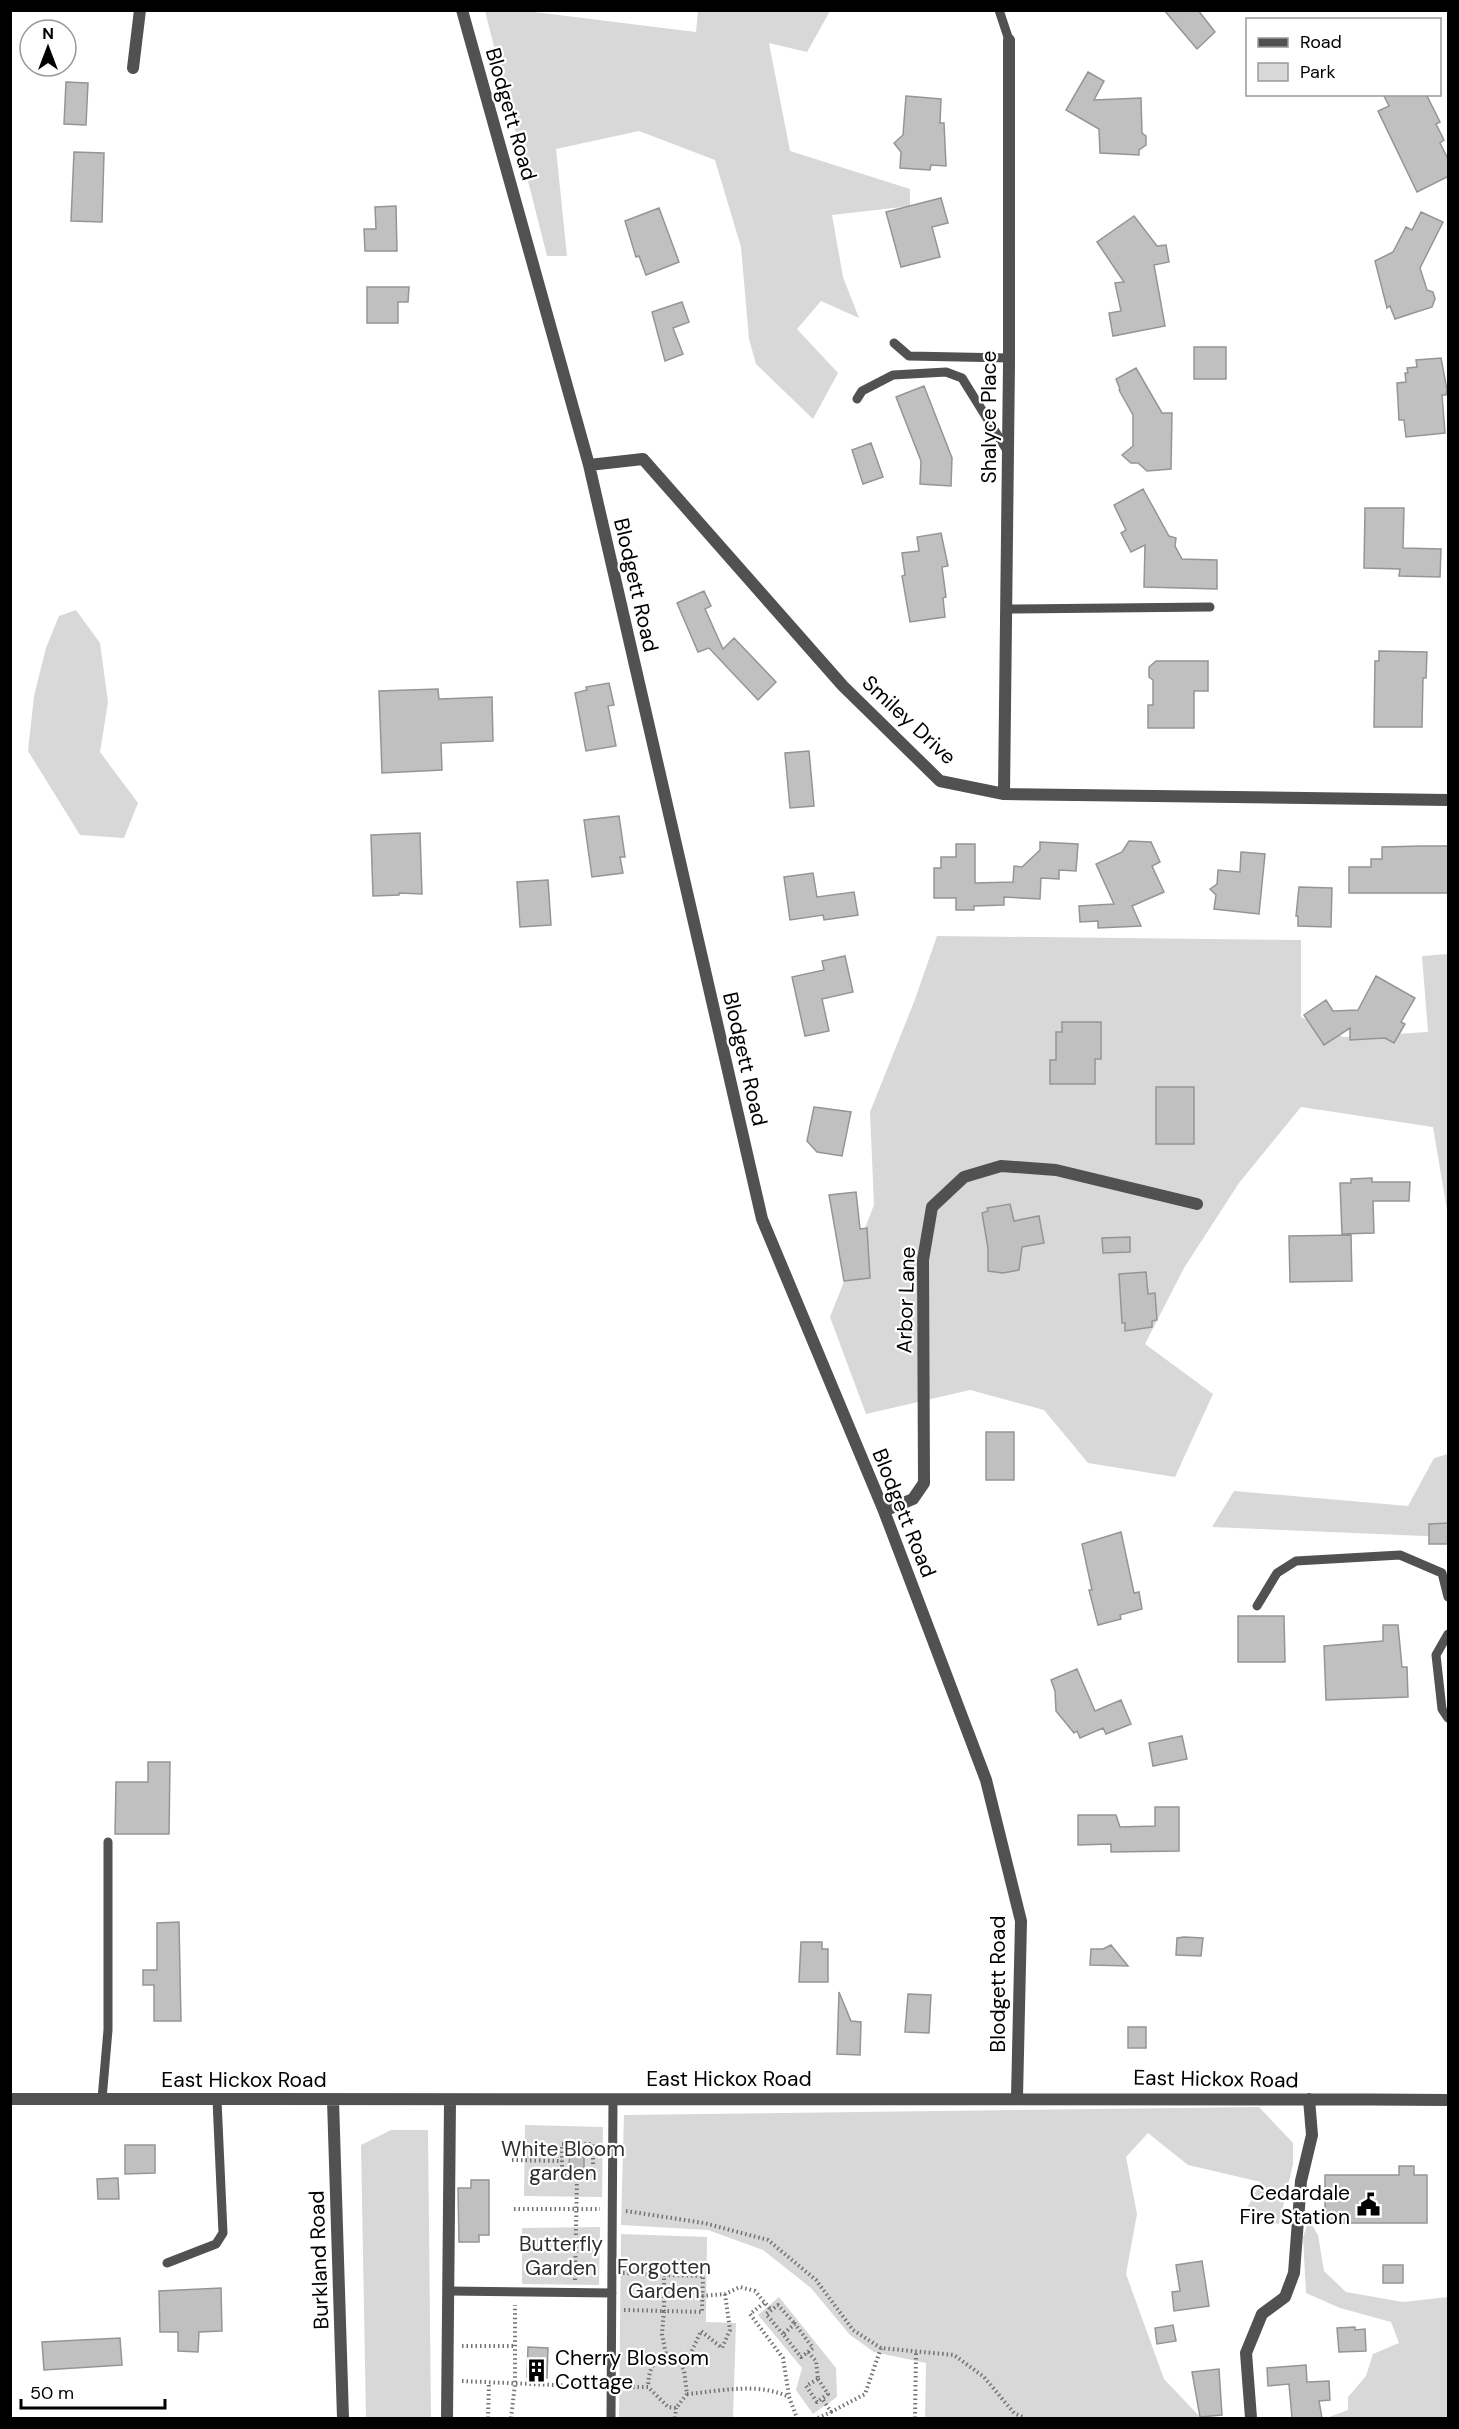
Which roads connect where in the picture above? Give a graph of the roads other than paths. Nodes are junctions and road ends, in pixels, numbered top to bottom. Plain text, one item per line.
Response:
1 (140, 10) edge
2 (462, 10) edge
3 (999, 10) edge
4 (1009, 40) joint
5 (133, 68) dead end
6 (894, 343) dead end
7 (1009, 358) junction
8 (857, 399) dead end
9 (1008, 452) junction
10 (589, 465) junction
11 (1210, 607) dead end
12 (1006, 609) junction
13 (1004, 794) junction
14 (1449, 800) edge
15 (1197, 1204) dead end
16 (884, 1511) junction
17 (1449, 1597) edge
18 (1257, 1606) dead end
19 (1449, 1634) edge
20 (1449, 1718) edge
21 (108, 1842) dead end
22 (1017, 2097) junction
23 (10, 2099) edge
24 (102, 2099) junction
25 (613, 2099) junction
26 (1309, 2099) junction
27 (217, 2100) junction
28 (333, 2100) junction
29 (1449, 2100) edge
30 (450, 2101) junction
31 (167, 2263) dead end
32 (449, 2291) junction
33 (612, 2293) junction
34 (343, 2418) edge
35 (447, 2418) edge
36 (611, 2418) edge
37 (1251, 2418) edge

1 - 5 street
2 - 10 street, Blodgett Road
3 - 4 lane
4 - 7 street, Shalyce Place
6 - 7 lane
7 - 9 street, Shalyce Place
8 - 9 lane
9 - 12 street, Shalyce Place
10 - 13 street, Smiley Drive
10 - 16 street, Blodgett Road
11 - 12 lane
12 - 13 street, Shalyce Place
13 - 14 street, Smiley Drive
15 - 16 street, Arbor Lane
16 - 22 street, Blodgett Road
17 - 18 lane
19 - 20 lane
21 - 24 lane
22 - 25 street, East Hickox Road
22 - 26 street, East Hickox Road
23 - 24 street, East Hickox Road
24 - 27 street, East Hickox Road
25 - 30 street, East Hickox Road
25 - 33 lane
26 - 29 street, East Hickox Road
26 - 37 street
27 - 28 street, East Hickox Road
27 - 31 lane
28 - 30 street, East Hickox Road
28 - 34 street, Burkland Road
30 - 32 street
32 - 33 lane
32 - 35 street
33 - 36 lane

